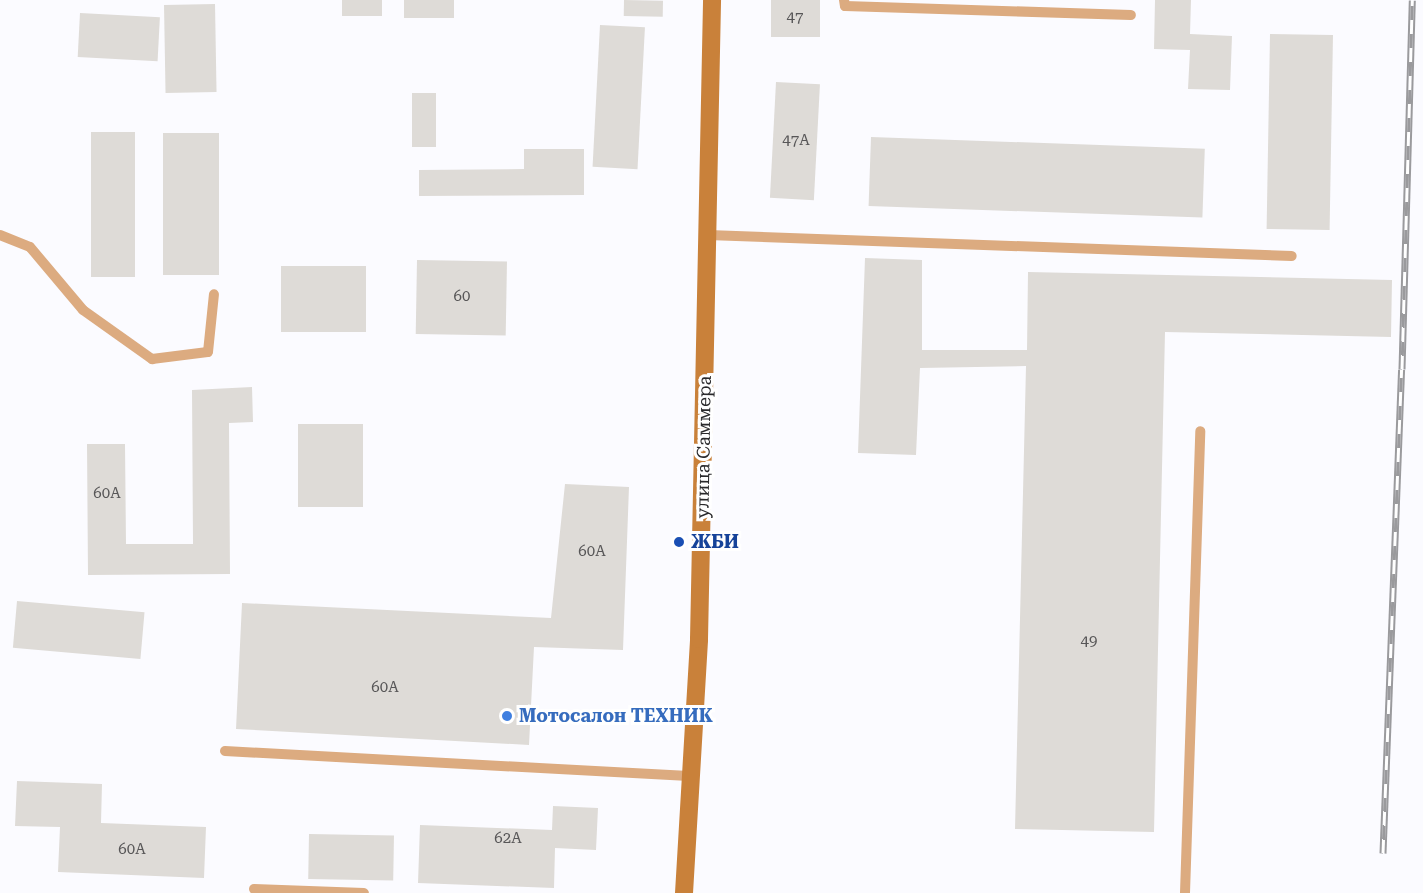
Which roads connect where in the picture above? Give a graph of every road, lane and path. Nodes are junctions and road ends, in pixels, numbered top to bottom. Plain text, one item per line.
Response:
1 (712, 0) edge
2 (844, 0) edge
3 (1131, 15) dead end
4 (0, 235) edge
5 (708, 235) junction
6 (1292, 256) dead end
7 (214, 294) dead end
8 (1200, 431) dead end
9 (225, 752) dead end
10 (693, 776) junction
11 (254, 889) dead end
12 (364, 893) edge
13 (684, 893) edge
14 (1185, 893) edge

1 - 5 street, улица Саммера
2 - 3 lane
4 - 7 lane
5 - 6 lane
5 - 10 street, улица Саммера
8 - 14 lane
9 - 10 lane
10 - 13 street, улица Саммера
11 - 12 lane

